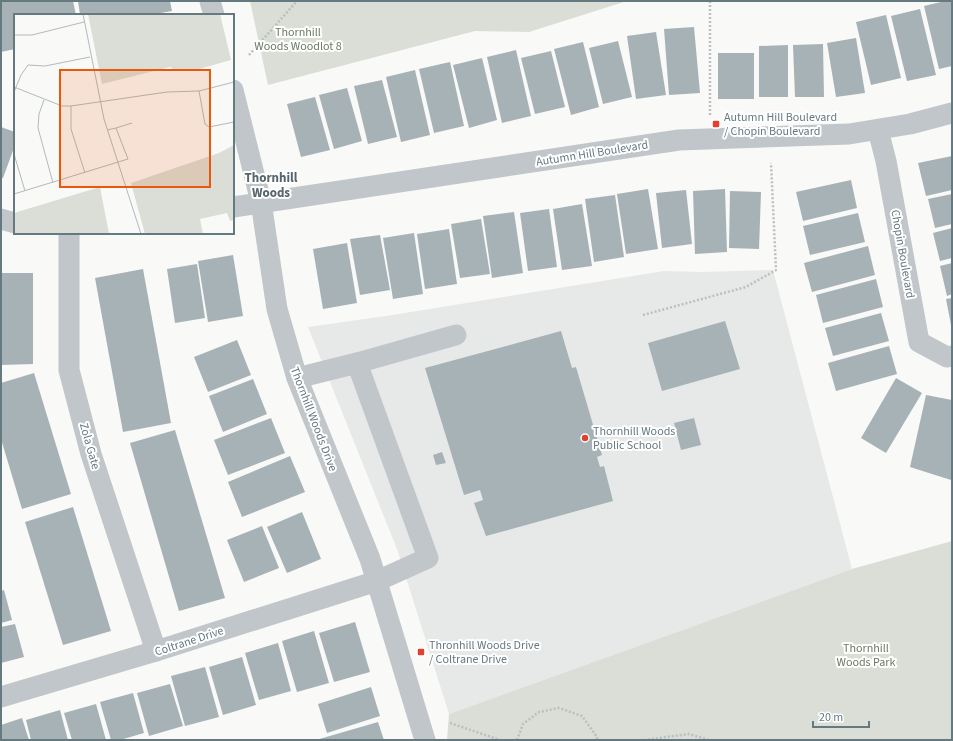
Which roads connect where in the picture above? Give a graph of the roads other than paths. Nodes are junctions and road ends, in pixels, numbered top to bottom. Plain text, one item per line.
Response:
1 (210, 1) edge
2 (214, 14) edge
3 (234, 94) edge
4 (952, 113) edge
5 (878, 130) junction
6 (261, 202) junction
7 (234, 207) edge
8 (1, 220) edge
9 (14, 223) edge
10 (69, 234) edge
11 (456, 335) dead end
12 (952, 356) edge
13 (357, 362) junction
14 (296, 378) junction
15 (377, 581) junction
16 (156, 652) junction
17 (1, 697) edge
18 (425, 740) edge

1 - 2 street
3 - 6 street, Thornhill Woods Drive
4 - 5 street, Autumn Hill Boulevard
5 - 6 street, Autumn Hill Boulevard
5 - 12 street, Chopin Boulevard
6 - 7 street, Autumn Hill Boulevard
6 - 14 street, Thornhill Woods Drive
8 - 9 street
10 - 16 street, Zola Gate
11 - 13 street
13 - 14 street
13 - 15 street, Coltrane Drive
14 - 15 street, Thornhill Woods Drive
15 - 16 street, Coltrane Drive
15 - 18 street, Thornhill Woods Drive
16 - 17 street, Coltrane Drive

